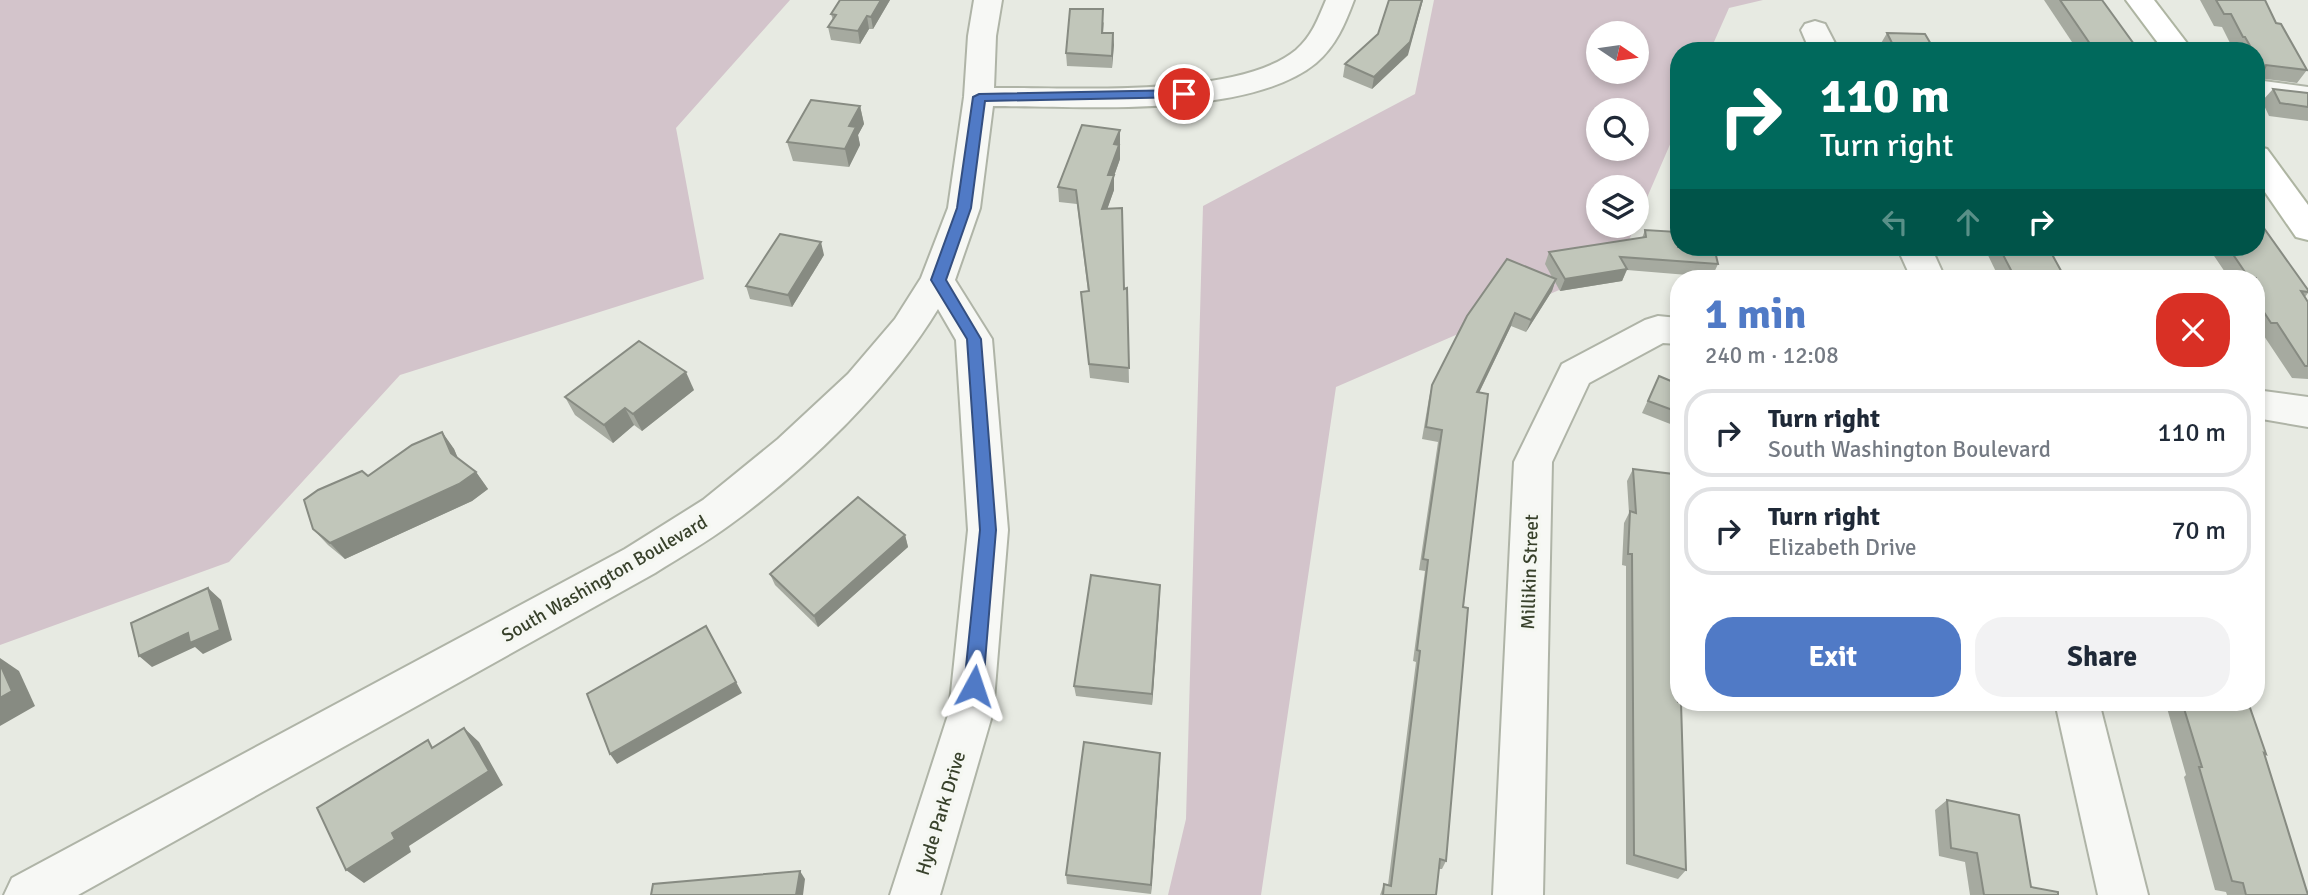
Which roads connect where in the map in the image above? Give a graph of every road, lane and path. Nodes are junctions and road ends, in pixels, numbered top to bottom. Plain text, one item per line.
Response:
1 (988, 0) edge
2 (1340, 0) edge
3 (2140, 0) edge
4 (2172, 42) edge
5 (2265, 90) edge
6 (2308, 96) edge
7 (979, 97) junction
8 (2265, 169) edge
9 (2308, 229) edge
10 (938, 280) junction
11 (1670, 330) edge
12 (2265, 405) edge
13 (2308, 412) edge
14 (2079, 711) edge
15 (29, 895) edge
16 (915, 895) edge
17 (1518, 895) edge
18 (2123, 895) edge

1 - 7 street, South Washington Boulevard
2 - 7 street
3 - 4 main road
5 - 6 street
7 - 10 street, South Washington Boulevard
8 - 9 main road
10 - 15 street, South Washington Boulevard
10 - 16 street, Hyde Park Drive
11 - 17 street, Millikin Street
12 - 13 street
14 - 18 street

